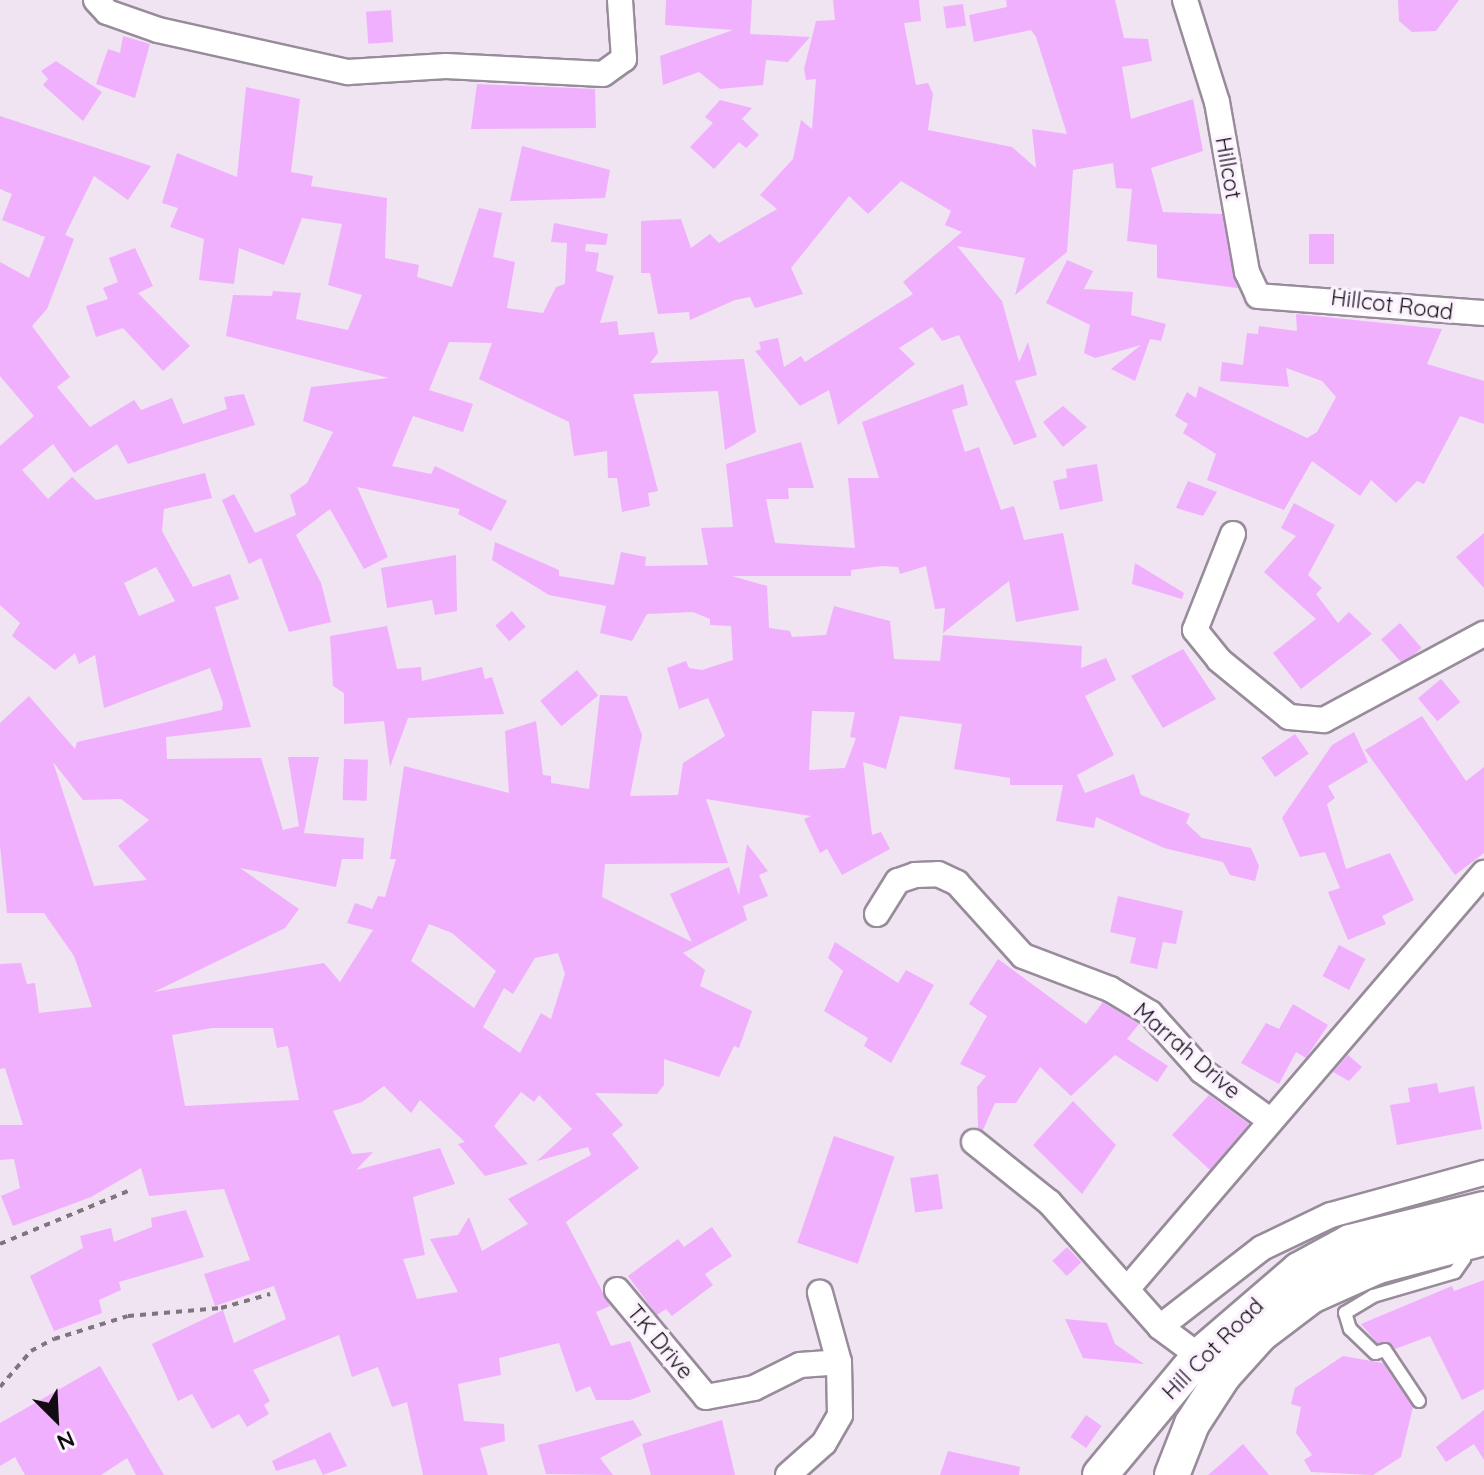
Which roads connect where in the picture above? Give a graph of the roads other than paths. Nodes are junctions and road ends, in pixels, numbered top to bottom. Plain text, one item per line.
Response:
1 (96, 0) edge
2 (620, 0) edge
3 (1185, 0) edge
4 (1301, 295) joint
5 (1484, 313) edge
6 (1233, 534) dead end
7 (1484, 634) edge
8 (1484, 873) edge
9 (877, 914) dead end
10 (1267, 1118) junction
11 (974, 1142) dead end
12 (1484, 1173) edge
13 (1484, 1209) edge
14 (1472, 1242) edge
15 (1128, 1288) junction
16 (617, 1290) dead end
17 (820, 1293) dead end
18 (1160, 1327) junction
19 (1199, 1356) junction
20 (839, 1362) junction
21 (1419, 1401) dead end
22 (788, 1475) edge
23 (1100, 1475) edge
24 (1172, 1475) edge

1 - 2 street
3 - 4 street, Hillcot
4 - 5 street, Hillcot Road
6 - 7 street
8 - 10 street
9 - 10 street, Marrah Drive
10 - 15 street
11 - 15 street
12 - 18 street
13 - 19 main road, Hill Cot Road
14 - 21 lane
14 - 24 main road, Hill Cot Road
15 - 18 street
16 - 20 street, T.K Drive
17 - 20 street
18 - 19 street
19 - 23 main road, Hill Cot Road
20 - 22 street

